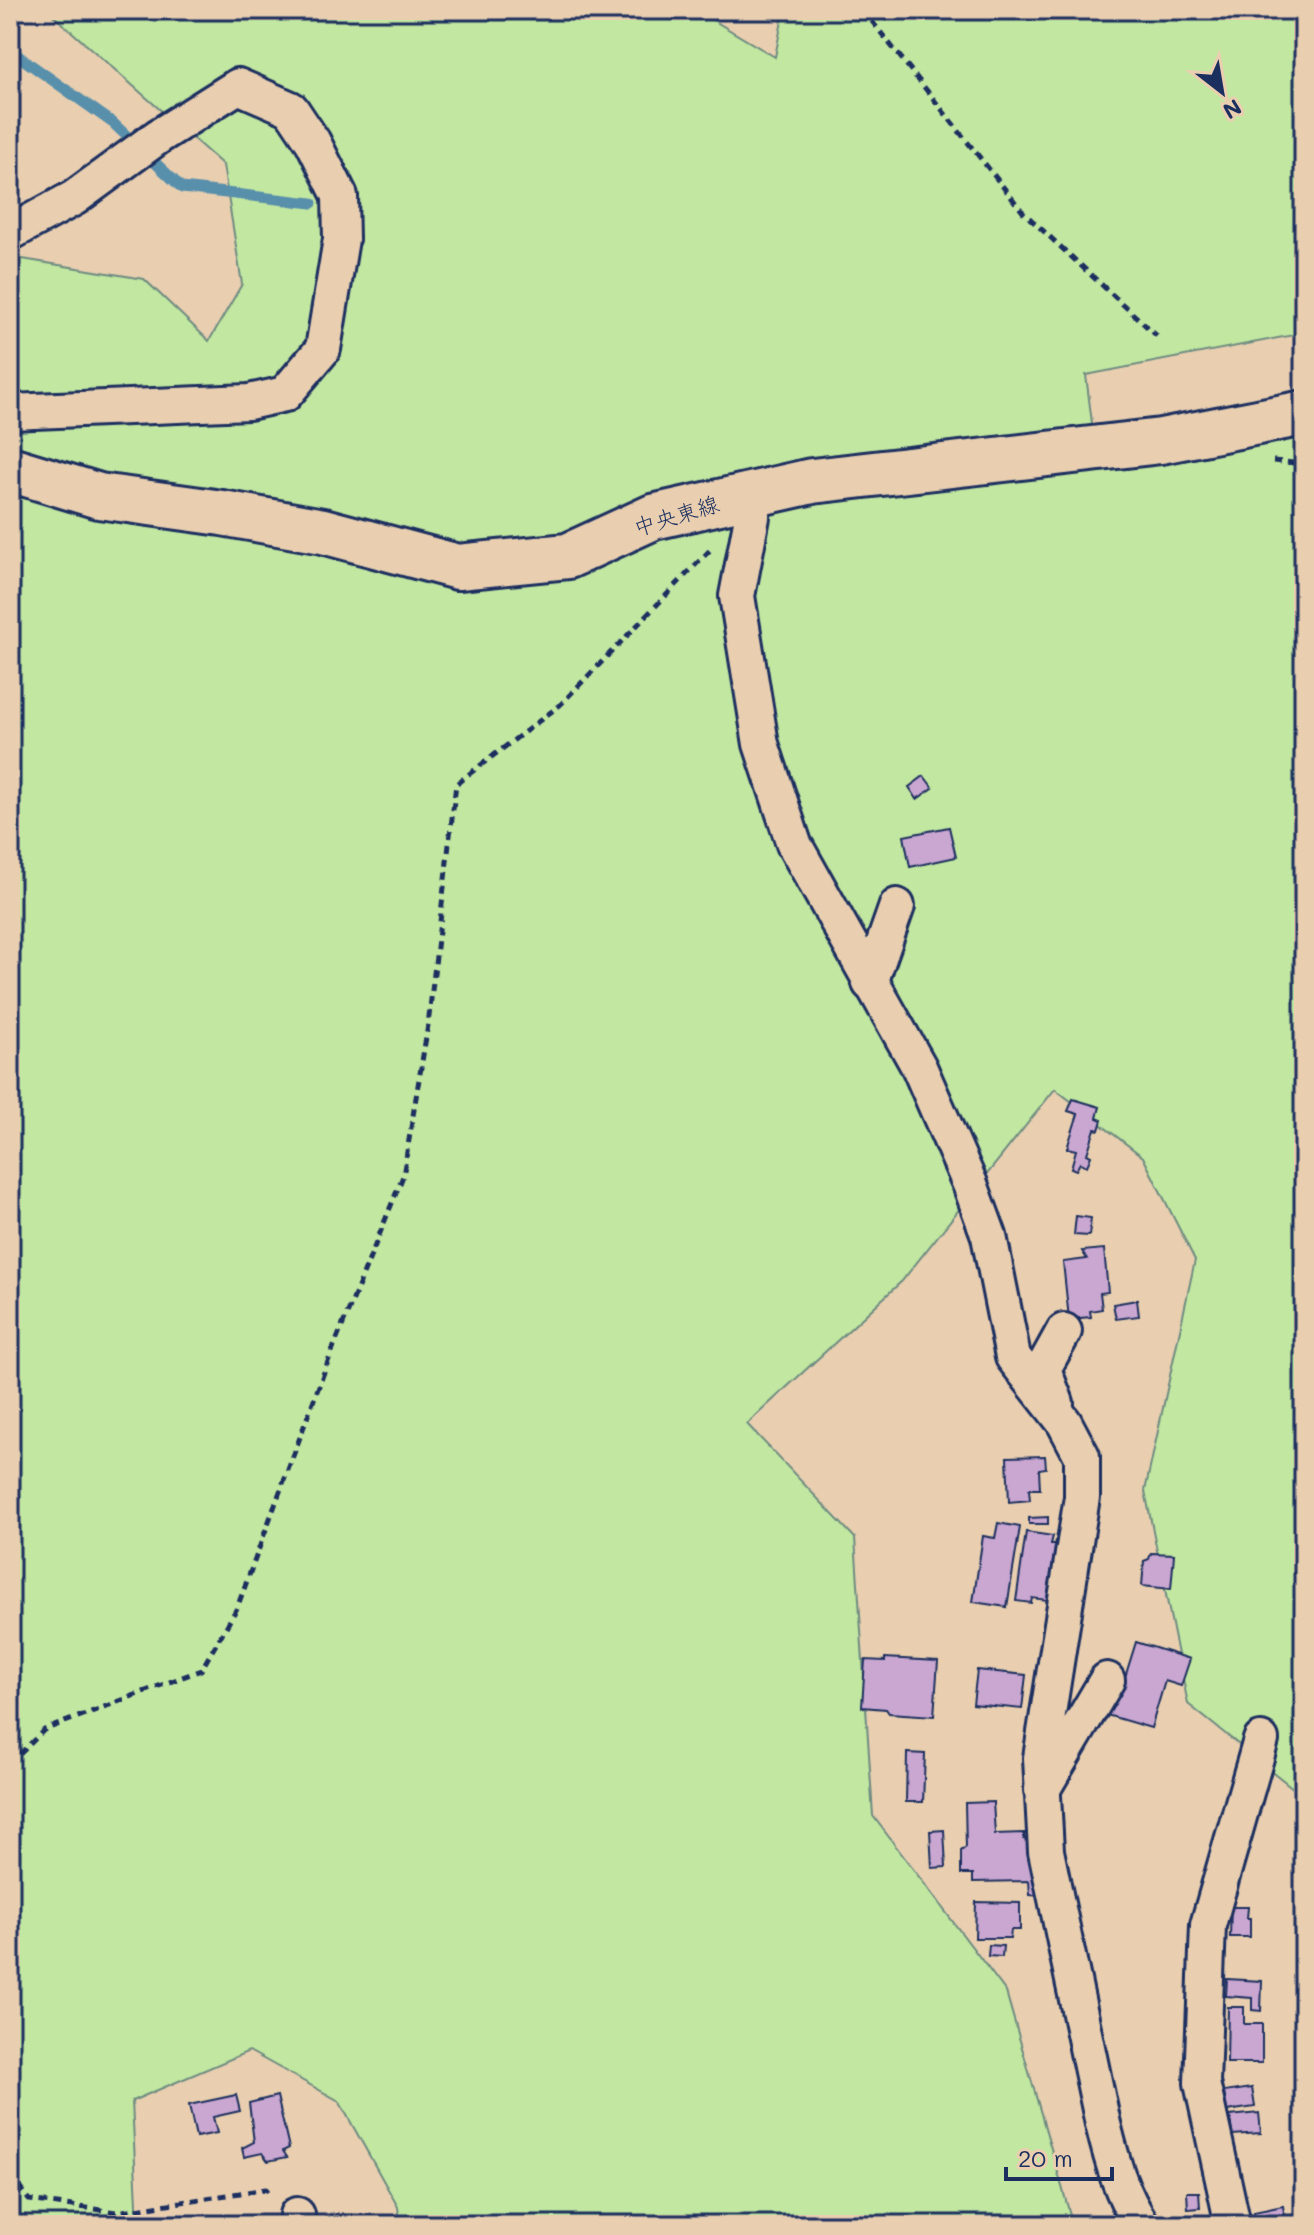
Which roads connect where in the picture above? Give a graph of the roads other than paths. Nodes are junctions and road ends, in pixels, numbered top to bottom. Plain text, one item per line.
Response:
1 (10, 233) edge
2 (10, 412) edge
3 (1304, 413) edge
4 (10, 469) edge
5 (758, 492) junction
6 (897, 906) dead end
7 (870, 983) junction
8 (1064, 1331) dead end
9 (1064, 1422) junction
10 (1107, 1680) dead end
11 (1261, 1740) dead end
12 (1041, 1791) junction
13 (1142, 2225) edge
14 (1233, 2225) edge

1 - 2 street
3 - 5 street, 中央東線
4 - 5 street, 中央東線
5 - 7 street
6 - 7 street
7 - 9 street
8 - 9 street
9 - 12 street
10 - 12 street
11 - 14 street
12 - 13 street

